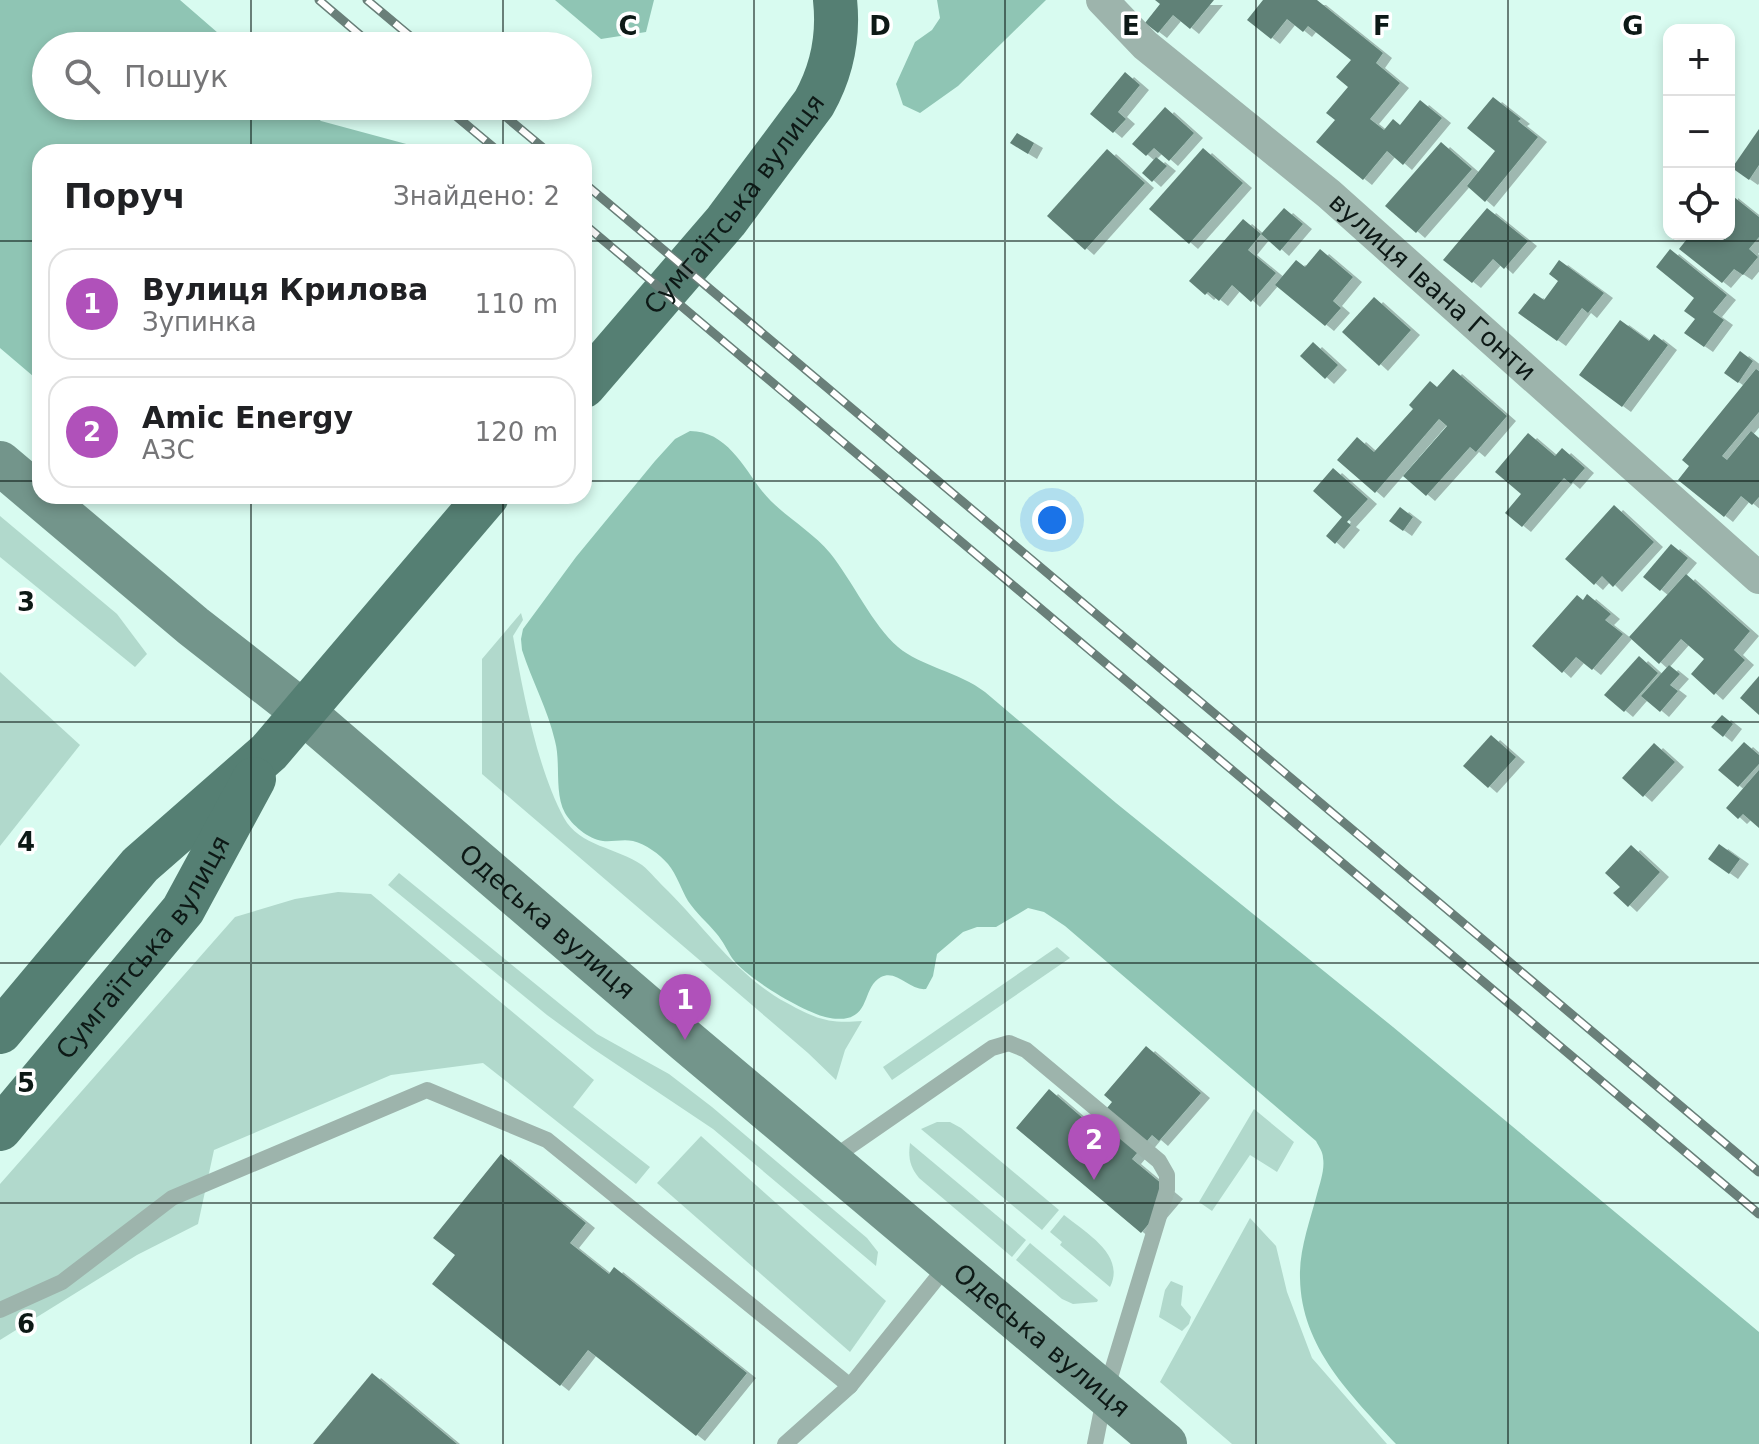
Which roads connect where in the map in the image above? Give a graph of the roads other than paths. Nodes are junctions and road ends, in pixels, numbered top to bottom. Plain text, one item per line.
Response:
1 (835, 0) edge
2 (1102, 0) edge
3 (592, 377) edge
4 (0, 463) edge
5 (32, 490) edge
6 (49, 504) edge
7 (480, 504) edge
8 (1759, 578) edge
9 (303, 712) junction
10 (269, 752) junction
11 (0, 1032) edge
12 (0, 1129) edge
13 (829, 1160) junction
14 (950, 1261) junction
15 (0, 1310) edge
16 (850, 1386) junction
17 (1105, 1394) junction
18 (785, 1444) edge
19 (1095, 1444) edge
20 (1165, 1444) edge

1 - 3 main road, Сумгаїтська вулиця
2 - 8 street, вулиця Івана Гонти
4 - 5 main road, Одеська вулиця
6 - 9 main road, Одеська вулиця
7 - 9 main road, Сумгаїтська вулиця
9 - 10 main road, Сумгаїтська вулиця
9 - 13 main road, Одеська вулиця
10 - 11 main road, Сумгаїтська вулиця
10 - 12 main road, Сумгаїтська вулиця
13 - 14 main road, Одеська вулиця
13 - 17 lane
14 - 16 lane
14 - 17 main road, Одеська вулиця
15 - 16 lane
16 - 18 lane
17 - 19 lane
17 - 20 main road, Одеська вулиця

